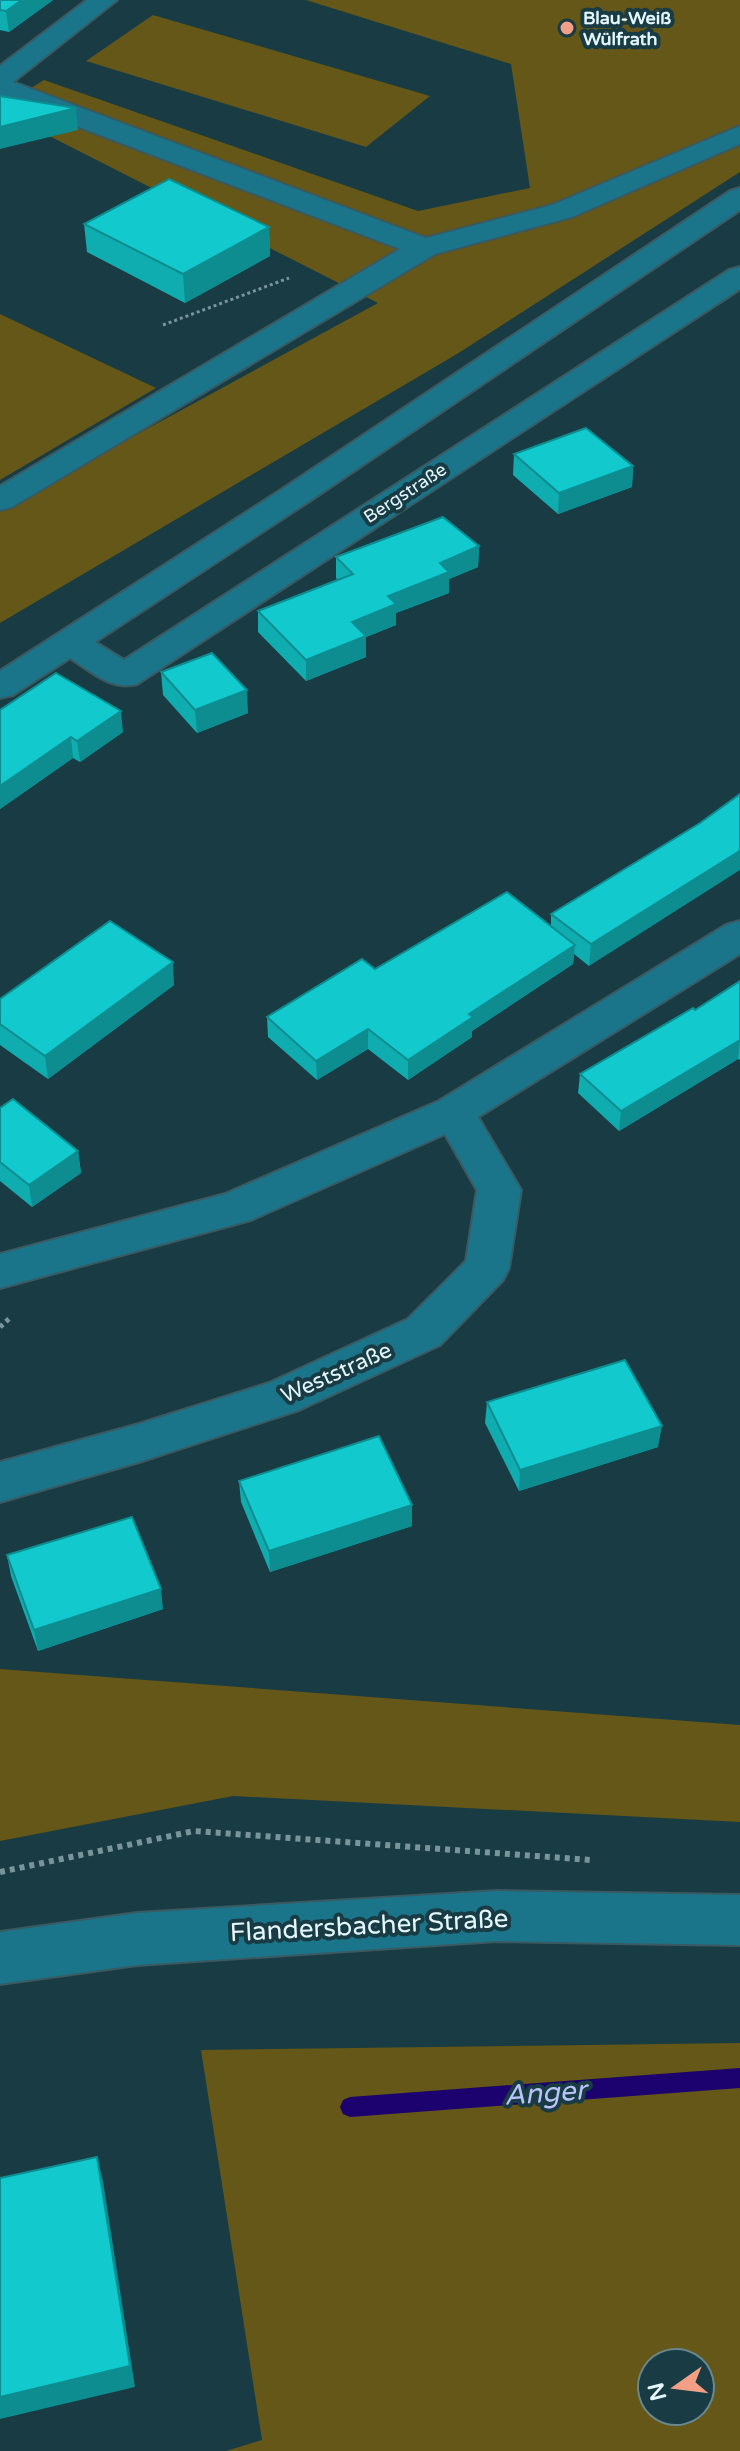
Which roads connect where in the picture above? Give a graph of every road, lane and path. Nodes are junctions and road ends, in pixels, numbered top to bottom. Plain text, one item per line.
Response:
1 (104, 0) edge
2 (0, 79) edge
3 (0, 87) edge
4 (740, 134) edge
5 (738, 201) edge
6 (424, 248) junction
7 (740, 276) edge
8 (0, 500) edge
9 (70, 642) junction
10 (0, 687) edge
11 (740, 935) edge
12 (454, 1112) junction
13 (0, 1271) edge
14 (0, 1482) edge
15 (600, 1861) dead end
16 (0, 1872) edge
17 (740, 1920) edge
18 (0, 1958) edge

1 - 2 street
3 - 6 street
4 - 6 street
5 - 9 street
6 - 8 street
7 - 9 street, Bergstraße
9 - 10 street
11 - 12 street
12 - 13 street
12 - 14 street, Weststraße
15 - 16 path
17 - 18 street, Flandersbacher Straße

